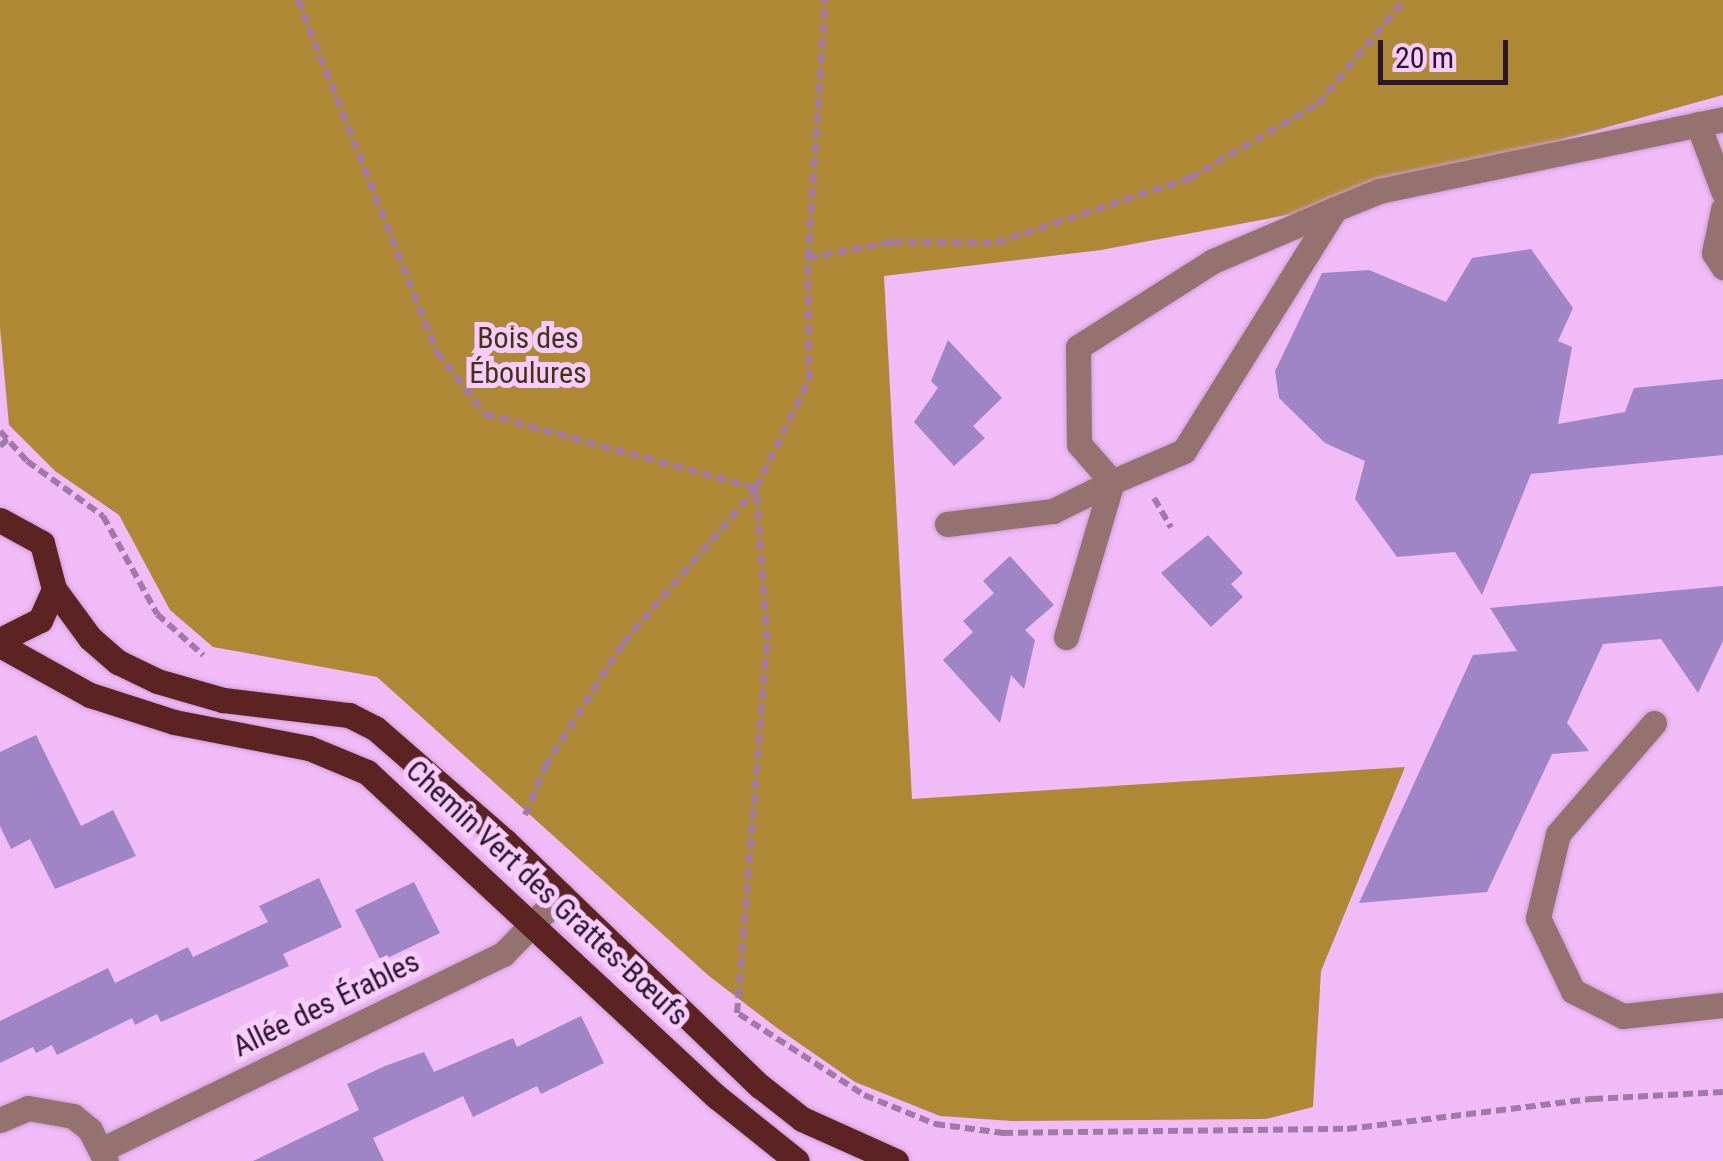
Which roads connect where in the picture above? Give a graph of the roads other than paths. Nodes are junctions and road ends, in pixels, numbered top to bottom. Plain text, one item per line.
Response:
1 (1711, 122) edge
2 (1723, 190) edge
3 (1335, 209) junction
4 (1723, 209) edge
5 (1723, 267) edge
6 (1112, 482) junction
7 (0, 520) edge
8 (947, 524) dead end
9 (54, 588) junction
10 (1066, 638) dead end
11 (0, 642) edge
12 (305, 708) junction
13 (1654, 723) dead end
14 (310, 748) junction
15 (561, 895) junction
16 (536, 926) junction
17 (1723, 1005) edge
18 (0, 1120) edge
19 (105, 1155) edge
20 (797, 1161) edge
21 (896, 1161) edge

1 - 2 street
1 - 3 street
3 - 6 street
3 - 6 street
4 - 5 street
6 - 8 street
6 - 10 street
7 - 9 main road
9 - 11 main road
9 - 12 main road
11 - 14 main road, Chemin Vert des Grattes-Bœufs
12 - 14 main road
12 - 15 main road
13 - 17 street
14 - 16 main road, Chemin Vert des Grattes-Bœufs
15 - 16 street, Allée des Érables
15 - 21 main road
16 - 19 street, Allée des Érables
16 - 20 main road, Chemin Vert des Grattes-Bœufs
18 - 19 street, Allée des Érables

